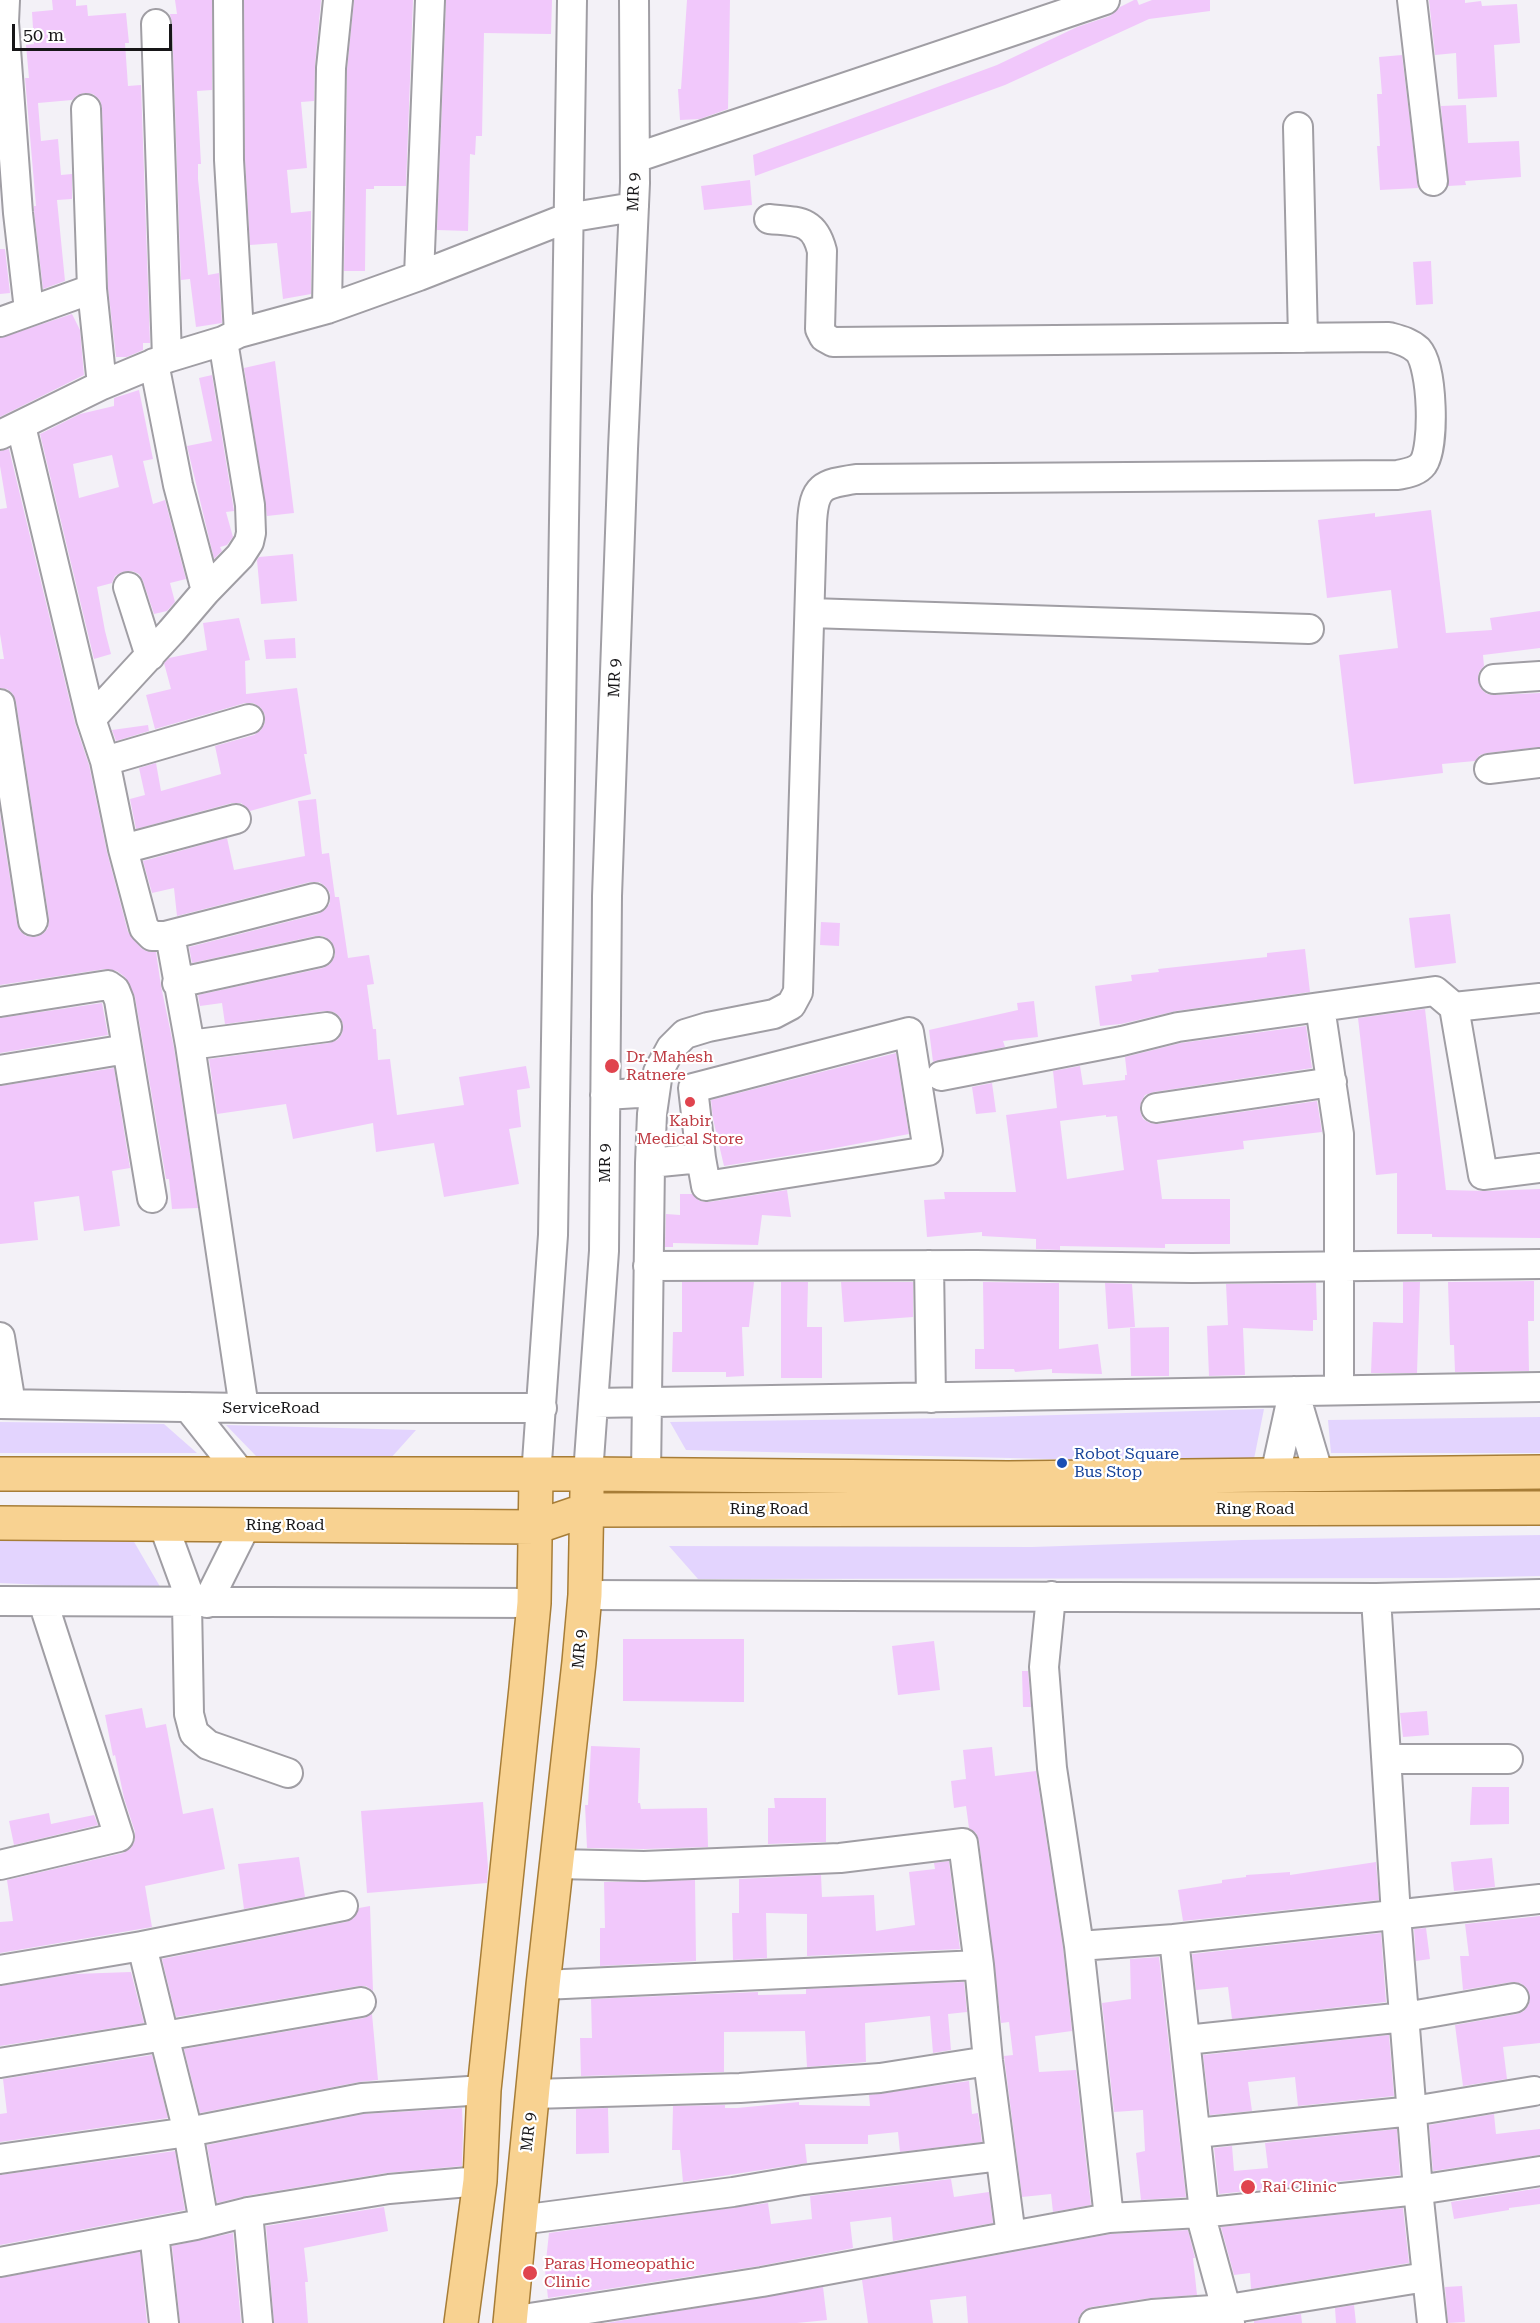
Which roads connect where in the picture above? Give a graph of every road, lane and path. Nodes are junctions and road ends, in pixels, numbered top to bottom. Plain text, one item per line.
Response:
1 (5, 0) edge
2 (228, 0) edge
3 (338, 0) edge
4 (430, 0) edge
5 (572, 0) edge
6 (634, 0) edge
7 (1105, 0) edge
8 (1412, 0) edge
9 (156, 24) dead end
10 (86, 110) dead end
11 (1298, 127) dead end
12 (635, 158) junction
13 (1432, 181) dead end
14 (634, 207) junction
15 (567, 218) junction
16 (769, 219) dead end
17 (419, 276) junction
18 (92, 289) junction
19 (327, 309) junction
20 (29, 310) junction
21 (0, 322) edge
22 (231, 337) junction
23 (1303, 338) junction
24 (160, 360) junction
25 (102, 385) junction
26 (11, 431) edge
27 (128, 586) dead end
28 (206, 591) junction
29 (810, 613) junction
30 (1309, 629) dead end
31 (150, 656) junction
32 (1540, 676) edge
33 (1494, 679) dead end
34 (0, 704) edge
35 (249, 718) dead end
36 (91, 719) junction
37 (105, 761) junction
38 (1540, 763) edge
39 (1489, 769) dead end
40 (236, 819) dead end
41 (123, 849) junction
42 (314, 898) dead end
43 (33, 921) dead end
44 (170, 935) junction
45 (319, 952) dead end
46 (177, 983) junction
47 (1540, 998) edge
48 (0, 1002) edge
49 (1320, 1007) junction
50 (1454, 1007) junction
51 (327, 1027) dead end
52 (190, 1046) junction
53 (127, 1049) junction
54 (0, 1070) edge
55 (941, 1076) dead end
56 (1332, 1082) junction
57 (655, 1092) junction
58 (606, 1095) junction
59 (1156, 1108) dead end
60 (700, 1158) junction
61 (650, 1164) junction
62 (1540, 1168) edge
63 (152, 1198) dead end
64 (1540, 1264) edge
65 (929, 1265) junction
66 (648, 1266) junction
67 (1340, 1266) junction
68 (0, 1336) edge
69 (1540, 1387) edge
70 (1339, 1390) junction
71 (1294, 1391) junction
72 (931, 1398) junction
73 (645, 1402) junction
74 (594, 1403) junction
75 (5, 1404) edge
76 (188, 1407) junction
77 (244, 1408) junction
78 (542, 1408) junction
79 (1540, 1472) edge
80 (0, 1474) edge
81 (588, 1474) junction
82 (242, 1475) junction
83 (646, 1475) junction
84 (1275, 1475) junction
85 (1319, 1475) junction
86 (536, 1476) junction
87 (1540, 1508) edge
88 (586, 1510) junction
89 (0, 1523) edge
90 (163, 1524) junction
91 (246, 1525) junction
92 (536, 1527) junction
93 (1540, 1594) edge
94 (585, 1595) junction
95 (1051, 1596) junction
96 (1376, 1598) junction
97 (0, 1601) edge
98 (43, 1602) junction
99 (196, 1603) junction
100 (534, 1603) junction
101 (1387, 1759) junction
102 (1508, 1759) dead end
103 (288, 1773) dead end
104 (0, 1864) edge
105 (557, 1864) junction
106 (1540, 1899) edge
107 (343, 1906) dead end
108 (1396, 1915) junction
109 (1174, 1939) junction
110 (141, 1946) junction
111 (1079, 1946) junction
112 (979, 1965) junction
113 (0, 1970) edge
114 (543, 1985) junction
115 (1514, 1998) dead end
116 (361, 2002) dead end
117 (1405, 2017) junction
118 (164, 2036) junction
119 (1186, 2040) junction
120 (988, 2061) junction
121 (0, 2063) edge
122 (484, 2090) junction
123 (1534, 2091) dead end
124 (532, 2094) junction
125 (1413, 2110) junction
126 (188, 2132) junction
127 (1196, 2133) junction
128 (1000, 2156) junction
129 (0, 2159) edge
130 (1540, 2171) edge
131 (480, 2181) junction
132 (1418, 2190) junction
133 (248, 2212) junction
134 (1202, 2212) junction
135 (1109, 2218) junction
136 (520, 2220) junction
137 (204, 2223) junction
138 (154, 2234) junction
139 (1011, 2236) junction
140 (0, 2262) edge
141 (1426, 2277) junction
142 (1229, 2316) edge
143 (510, 2322) edge
144 (164, 2323) edge
145 (258, 2323) edge
146 (462, 2323) edge
147 (1094, 2323) edge
148 (1432, 2323) edge

1 - 20 street
2 - 22 street
3 - 19 street
4 - 17 street
5 - 15 street
6 - 12 street, MR 9
7 - 12 street
8 - 13 street
9 - 24 street
10 - 18 street
11 - 23 street
12 - 14 street, MR 9
14 - 15 street
14 - 58 street, MR 9
15 - 17 street
15 - 78 street
16 - 23 street
17 - 19 street
18 - 20 street
18 - 25 street
19 - 22 street
20 - 21 street
22 - 24 street
22 - 28 street
23 - 29 street
24 - 25 street
24 - 28 street
25 - 26 street
26 - 36 street
27 - 31 street
28 - 31 street
29 - 30 street
29 - 57 street
31 - 36 street
32 - 33 street
34 - 43 street
35 - 37 street
36 - 37 street
37 - 41 street
38 - 39 street
40 - 41 street
41 - 44 street
42 - 44 street
44 - 46 street
45 - 46 street
46 - 52 street
47 - 50 street
48 - 53 street
49 - 50 street
49 - 55 street
49 - 56 street
50 - 62 street
51 - 52 street
52 - 77 street
53 - 54 street
53 - 63 street
56 - 59 street
56 - 67 street
57 - 58 street
57 - 61 street
58 - 74 street, MR 9
60 - 60 street
60 - 61 street
61 - 66 street
64 - 67 street
65 - 66 street
65 - 67 street
65 - 72 street
66 - 73 street
67 - 70 street
68 - 75 street
69 - 70 street
70 - 71 street
71 - 72 street
71 - 84 street
71 - 85 street
72 - 73 street
73 - 74 street
73 - 83 street
74 - 81 street, MR 9
75 - 76 street, ServiceRoad
76 - 77 street, ServiceRoad
76 - 82 street
77 - 78 street, ServiceRoad
78 - 86 street
79 - 85 main road, Ring Road
80 - 82 main road, Ring Road
81 - 83 main road, Ring Road
81 - 86 main road, Ring Road
81 - 88 main road, MR 9
82 - 86 main road, Ring Road
83 - 84 main road, Ring Road
84 - 85 main road, Ring Road
86 - 92 main road
87 - 88 main road, Ring Road
88 - 92 main road, Ring Road
88 - 94 main road, MR 9
89 - 90 main road, Ring Road
90 - 91 main road, Ring Road
90 - 99 street
91 - 92 main road, Ring Road
91 - 99 street
92 - 100 main road
93 - 96 street
94 - 95 street
94 - 105 main road, MR 9
95 - 96 street
95 - 111 street
96 - 101 street
97 - 98 street
98 - 99 street
98 - 104 street
99 - 100 street
99 - 103 street
100 - 122 main road
101 - 102 street
101 - 108 street
105 - 112 street
105 - 114 main road, MR 9
106 - 108 street
107 - 110 street
108 - 109 street
108 - 117 street
109 - 111 street
109 - 119 street
110 - 113 street
110 - 118 street
111 - 135 street
112 - 114 street
112 - 120 street
114 - 124 main road, MR 9
115 - 117 street
116 - 118 street
117 - 119 street
117 - 125 street
118 - 121 street
118 - 126 street
119 - 127 street
120 - 124 street
120 - 128 street
122 - 126 street
122 - 131 main road
123 - 125 street
124 - 136 main road, MR 9
125 - 127 street
125 - 132 street
126 - 129 street
126 - 137 street
127 - 134 street
128 - 136 street
128 - 139 street
130 - 132 street
131 - 133 street
131 - 146 main road
132 - 134 street
132 - 141 street
133 - 137 street
133 - 145 street
134 - 135 street
134 - 142 street
135 - 139 street
136 - 143 main road, MR 9
137 - 138 street
138 - 140 street
138 - 144 street
139 - 143 street
141 - 142 street
141 - 148 street
142 - 147 street

